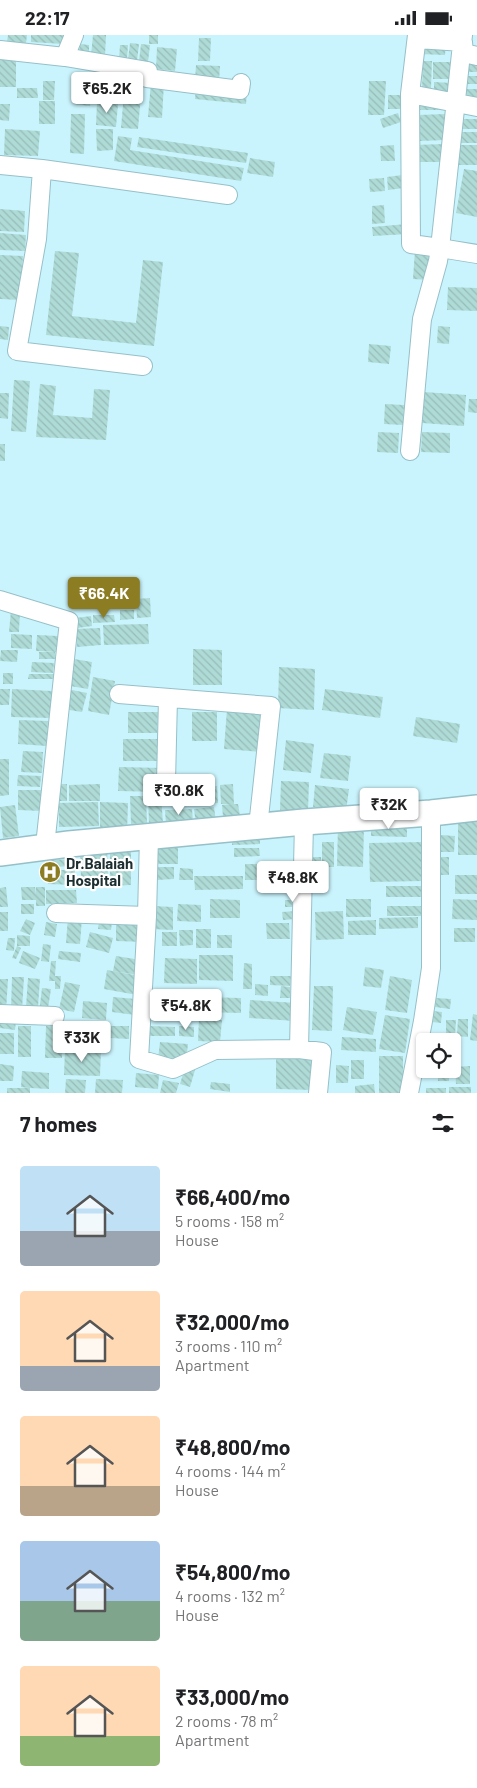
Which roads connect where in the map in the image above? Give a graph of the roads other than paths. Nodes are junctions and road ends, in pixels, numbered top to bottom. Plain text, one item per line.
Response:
1 (74, 35) edge
2 (417, 37) edge
3 (463, 39) edge
4 (0, 50) edge
5 (477, 56) edge
6 (65, 57) junction
7 (241, 83) dead end
8 (410, 94) junction
9 (455, 102) junction
10 (477, 107) edge
11 (0, 165) edge
12 (42, 169) junction
13 (228, 195) dead end
14 (440, 248) junction
15 (477, 254) edge
16 (143, 366) dead end
17 (410, 451) dead end
18 (0, 600) edge
19 (119, 694) dead end
20 (168, 698) junction
21 (166, 782) dead end
22 (477, 808) edge
23 (431, 813) junction
24 (304, 822) junction
25 (258, 827) junction
26 (149, 837) junction
27 (45, 846) junction
28 (0, 853) edge
29 (56, 913) dead end
30 (147, 917) junction
31 (0, 1014) edge
32 (55, 1016) dead end
33 (299, 1049) junction
34 (318, 1093) edge
35 (409, 1093) edge

1 - 6 street
2 - 3 street
2 - 8 street
3 - 5 street
3 - 9 street
4 - 6 street
6 - 7 street
8 - 9 street
8 - 14 street
9 - 10 street
9 - 14 street
11 - 12 street
12 - 13 street
12 - 16 street
14 - 15 street
14 - 17 street
18 - 27 street
19 - 20 street
20 - 21 street
20 - 25 street
22 - 23 street
23 - 24 street
23 - 35 street
24 - 25 street
24 - 33 street
25 - 26 street
26 - 27 street
26 - 30 street
27 - 28 street
29 - 30 street
30 - 33 street
31 - 32 street
33 - 34 street

